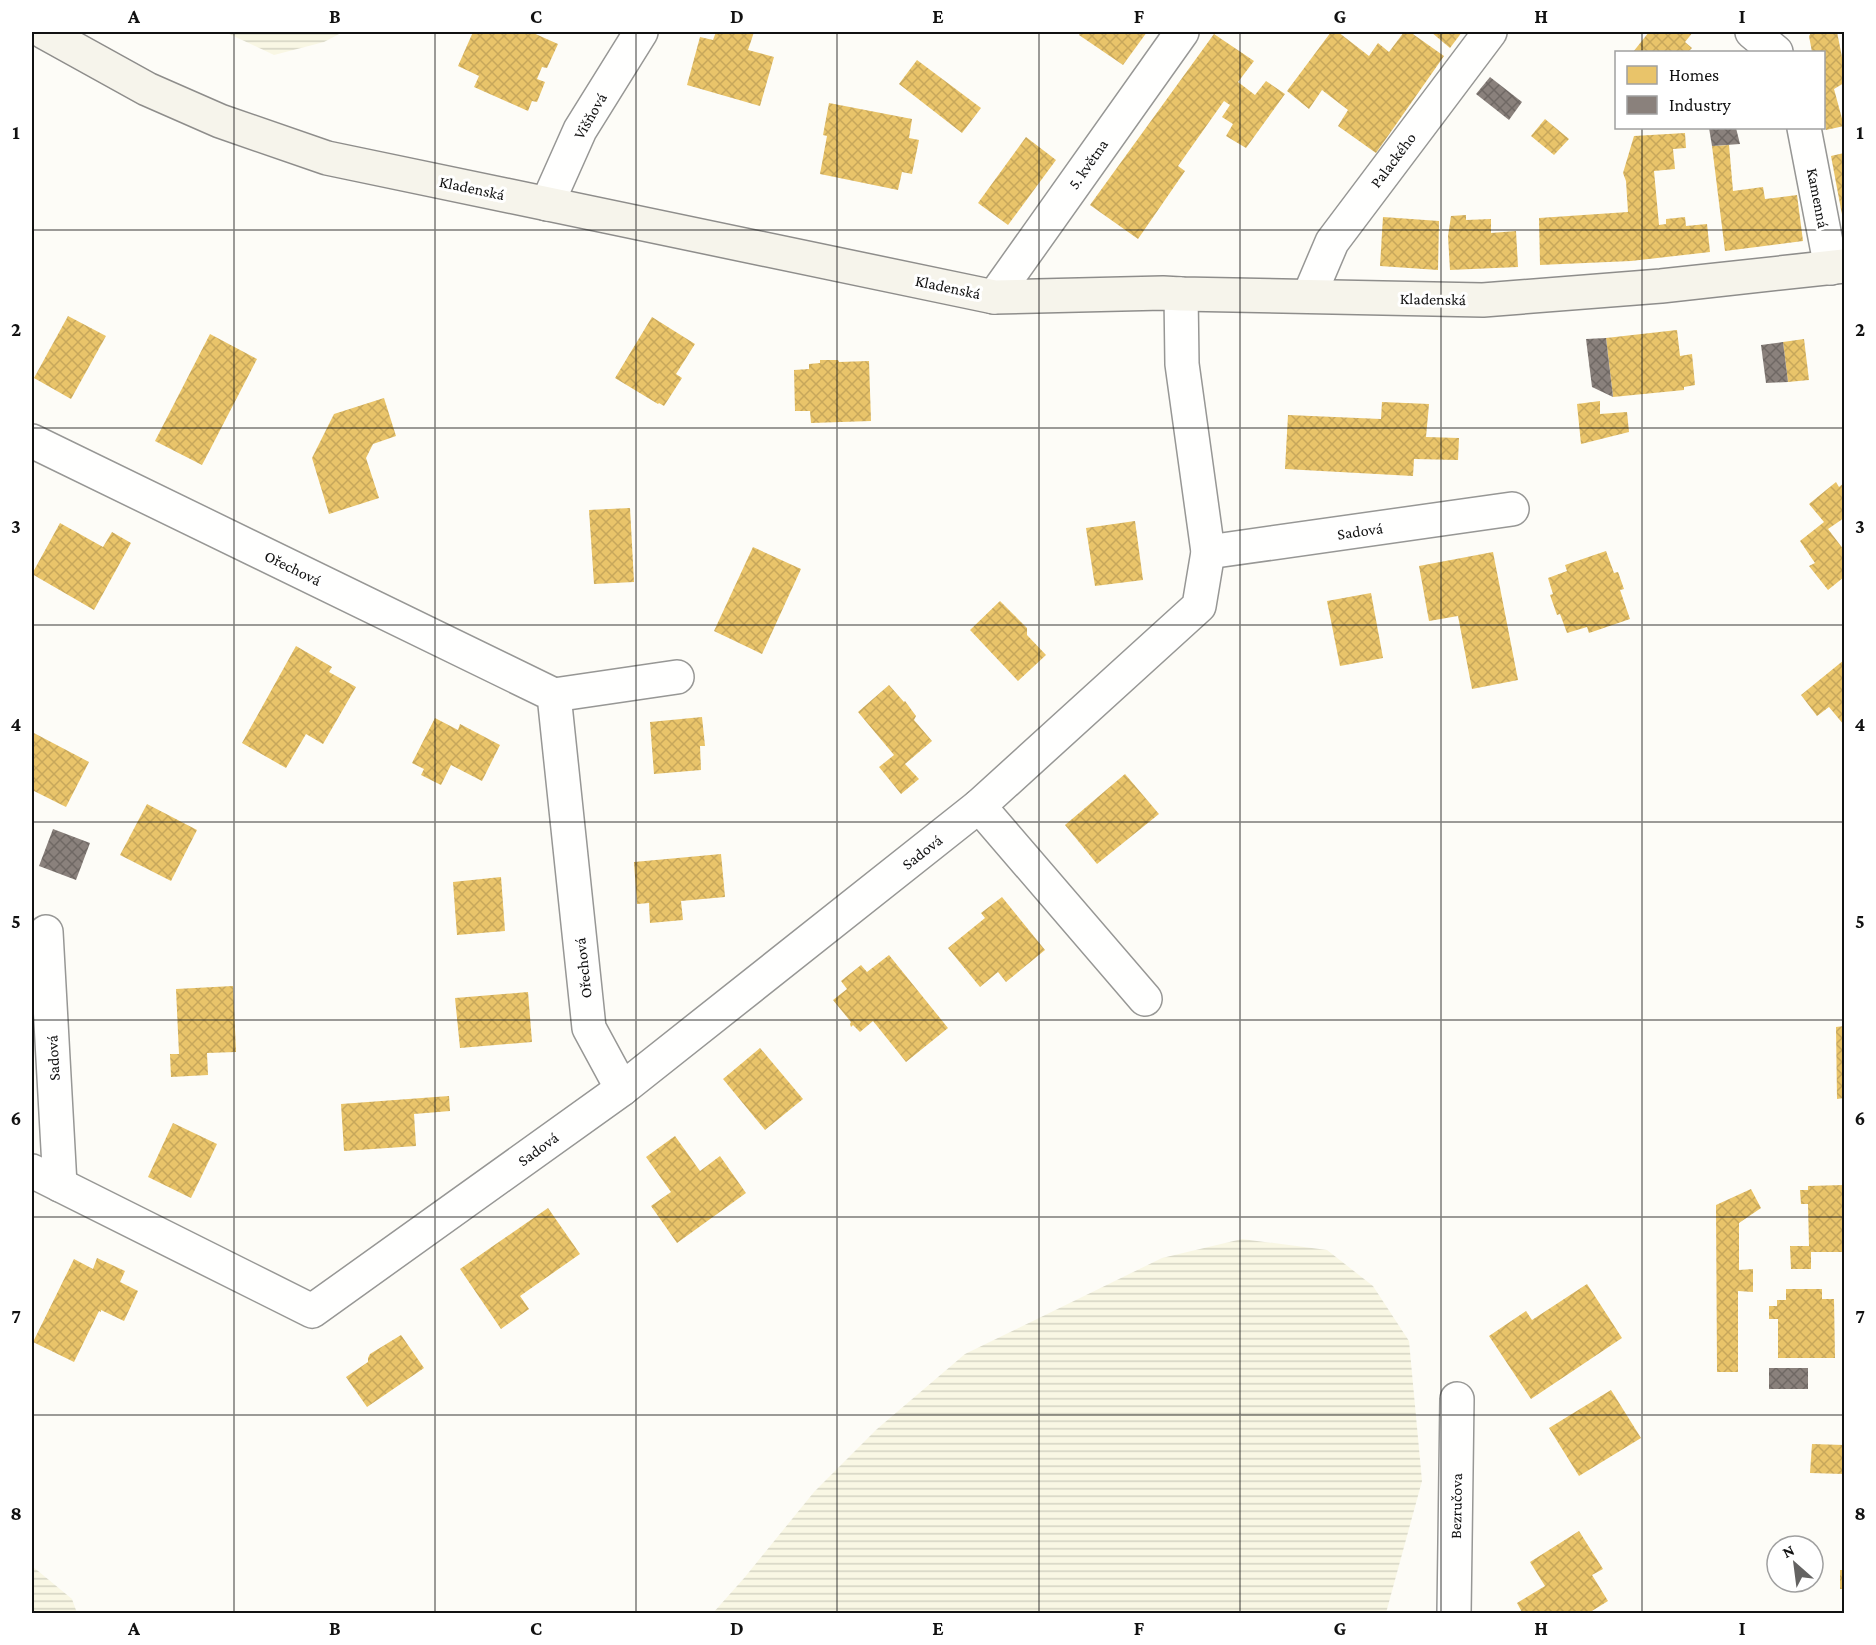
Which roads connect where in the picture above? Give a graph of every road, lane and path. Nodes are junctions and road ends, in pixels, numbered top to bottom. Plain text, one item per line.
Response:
1 (44, 32) edge
2 (641, 32) edge
3 (1182, 32) edge
4 (1490, 32) edge
5 (1752, 32) edge
6 (1775, 51) edge
7 (1804, 129) edge
8 (547, 204) junction
9 (1838, 267) edge
10 (1181, 294) junction
11 (1309, 296) junction
12 (994, 297) junction
13 (32, 441) edge
14 (1512, 509) dead end
15 (1208, 552) junction
16 (677, 677) dead end
17 (554, 695) junction
18 (979, 806) junction
19 (46, 932) dead end
20 (1145, 999) dead end
21 (622, 1089) junction
22 (32, 1171) edge
23 (60, 1185) junction
24 (1457, 1399) dead end
25 (1454, 1614) edge

1 - 8 street, Kladenská
2 - 8 street, Višňová
3 - 12 street, 5. května
4 - 11 street, Palackého
5 - 6 street
7 - 9 street, Kamenná
8 - 12 street, Kladenská
9 - 11 street, Kladenská
10 - 11 street, Kladenská
10 - 12 street, Kladenská
10 - 15 street, Sadová
13 - 17 street, Ořechová
14 - 15 street, Sadová
15 - 18 street, Sadová
16 - 17 street
17 - 21 street, Ořechová
18 - 20 street
18 - 21 street, Sadová
19 - 23 street, Sadová
21 - 23 street, Sadová
22 - 23 street, Sadová
24 - 25 street, Bezručova

